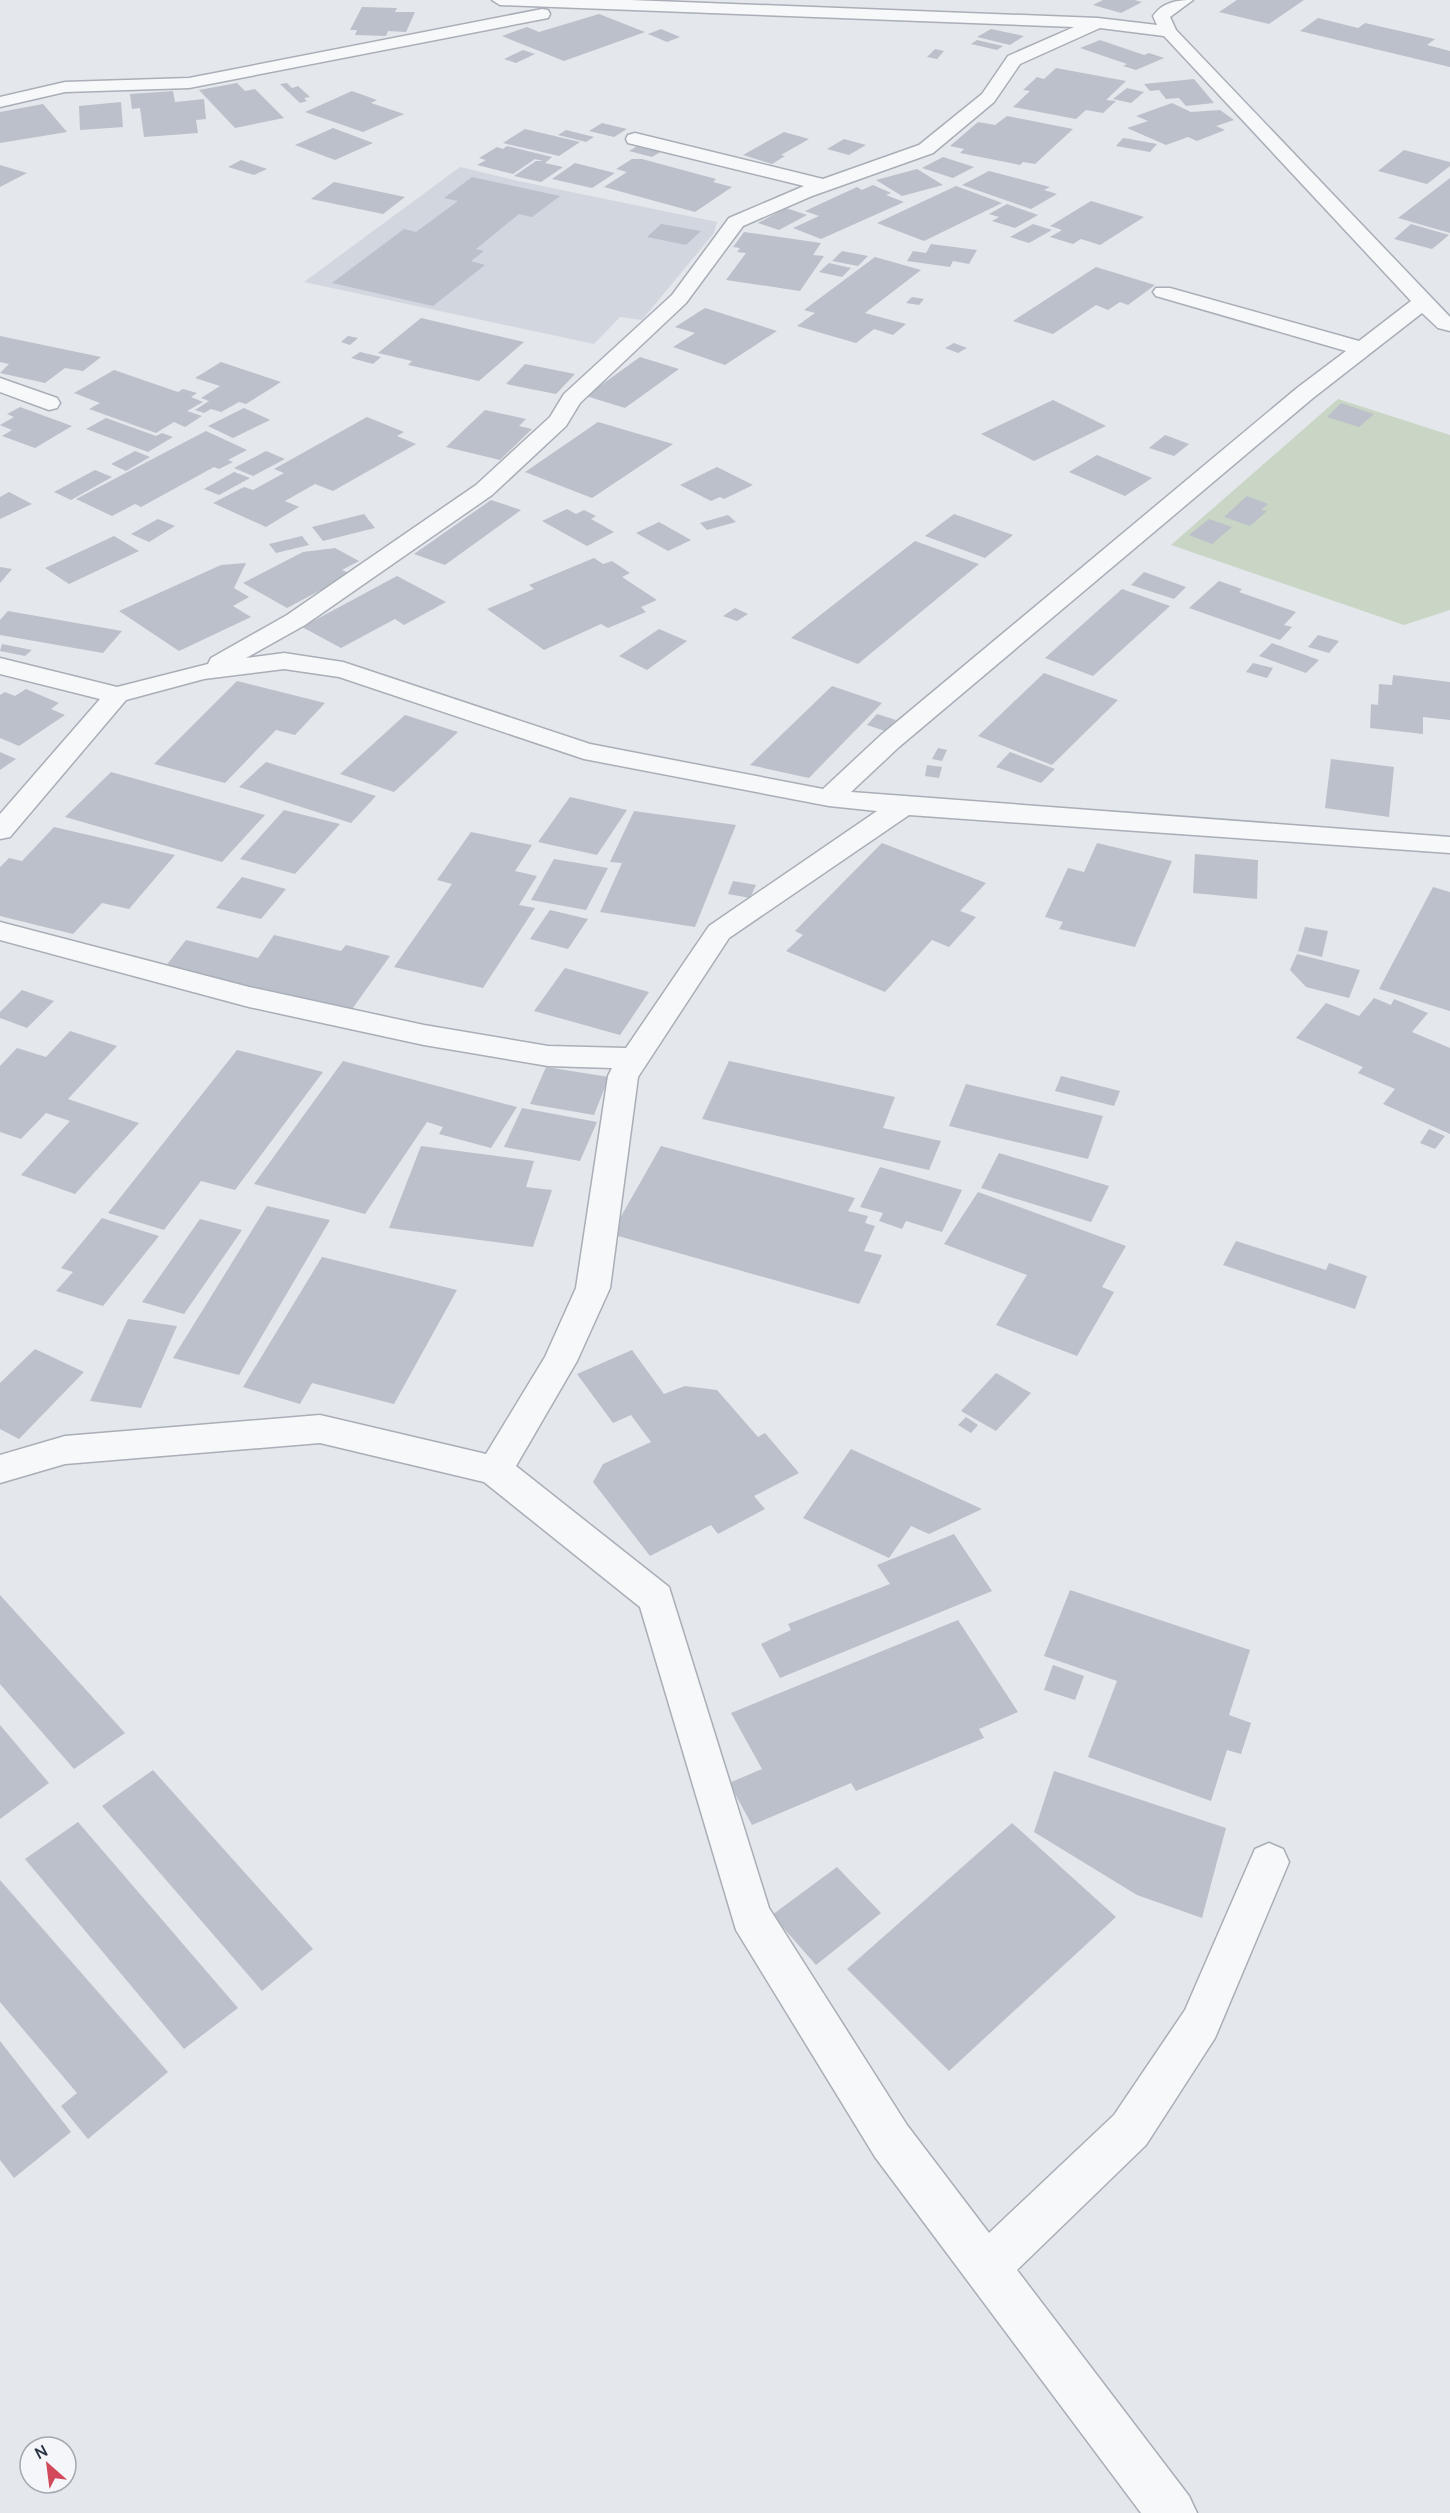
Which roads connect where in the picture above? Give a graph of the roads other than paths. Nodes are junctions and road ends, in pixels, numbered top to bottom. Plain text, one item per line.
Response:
1 (500, 0) edge
2 (1185, 0) edge
3 (1037, 3) dead end
4 (588, 4) junction
5 (1098, 23) junction
6 (1169, 32) junction
7 (0, 102) edge
8 (635, 140) dead end
9 (823, 185) junction
10 (1163, 292) dead end
11 (1423, 302) junction
12 (1450, 325) edge
13 (1362, 350) junction
14 (0, 384) edge
15 (49, 403) dead end
16 (0, 666) edge
17 (202, 672) junction
18 (117, 695) junction
19 (829, 798) junction
20 (904, 806) junction
21 (0, 831) edge
22 (1450, 845) edge
23 (0, 931) edge
24 (634, 1059) junction
25 (0, 1469) edge
26 (495, 1470) junction
27 (1269, 1862) dead end
28 (987, 2267) junction
29 (1172, 2513) edge

1 - 4 street
2 - 6 street
3 - 5 street
4 - 5 street
4 - 7 street
5 - 6 street
5 - 9 street
6 - 11 street
8 - 9 street
9 - 17 street
10 - 13 street
11 - 12 street
11 - 13 street
13 - 19 street
14 - 15 street
16 - 18 street
17 - 18 street
17 - 19 street
18 - 21 street
19 - 20 street
20 - 22 street
20 - 24 street
23 - 24 street
24 - 26 street
25 - 26 street
26 - 28 street
27 - 28 street
28 - 29 street

